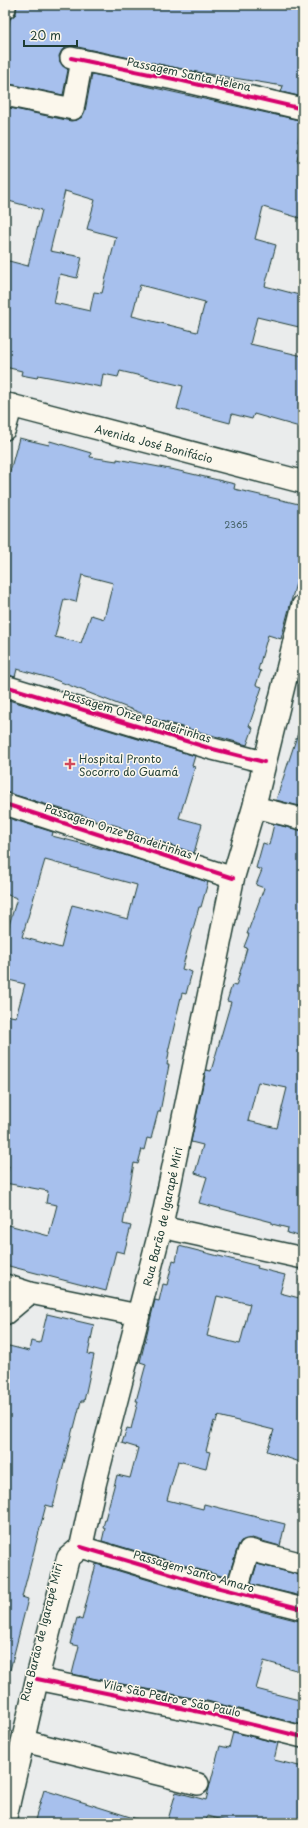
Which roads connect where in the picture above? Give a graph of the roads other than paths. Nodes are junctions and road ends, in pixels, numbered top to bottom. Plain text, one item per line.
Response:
1 (5, 5) edge
2 (5, 8) edge
3 (5, 95) edge
4 (303, 109) edge
5 (9, 404) edge
6 (5, 429) edge
7 (303, 482) edge
8 (303, 606) edge
9 (5, 686) edge
10 (264, 762) junction
11 (5, 804) edge
12 (254, 807) junction
13 (303, 819) edge
14 (233, 878) junction
15 (162, 1227) junction
16 (303, 1258) edge
17 (5, 1284) edge
18 (30, 1293) junction
19 (5, 1314) edge
20 (138, 1315) junction
21 (81, 1547) junction
22 (303, 1564) edge
23 (236, 1592) junction
24 (303, 1610) edge
25 (37, 1679) junction
26 (303, 1737) edge
27 (24, 1741) junction
28 (198, 1784) dead end
29 (5, 1819) edge

1 - 2 street
3 - 4 street, Passagem Santa Helena
5 - 6 street
5 - 7 main road, Avenida José Bonifácio
8 - 10 main road, Rua Barão de Igarapé Miri
9 - 10 street, Passagem Onze Bandeirinhas
10 - 12 main road, Rua Barão de Igarapé Miri
11 - 14 street, Passagem Onze Bandeirinhas I
12 - 13 street
12 - 14 main road, Rua Barão de Igarapé Miri
14 - 15 main road, Rua Barão de Igarapé Miri
15 - 16 street
15 - 20 main road, Rua Barão de Igarapé Miri
17 - 18 street
18 - 19 street
18 - 20 street
20 - 21 main road, Rua Barão de Igarapé Miri
21 - 23 street, Passagem Santo Amaro
21 - 25 main road, Rua Barão de Igarapé Miri
22 - 23 street
23 - 24 street, Passagem Santo Amaro
25 - 26 street, Vila São Pedro e São Paulo
25 - 27 main road, Rua Barão de Igarapé Miri
27 - 28 street
27 - 29 main road, Rua Barão de Igarapé Miri

